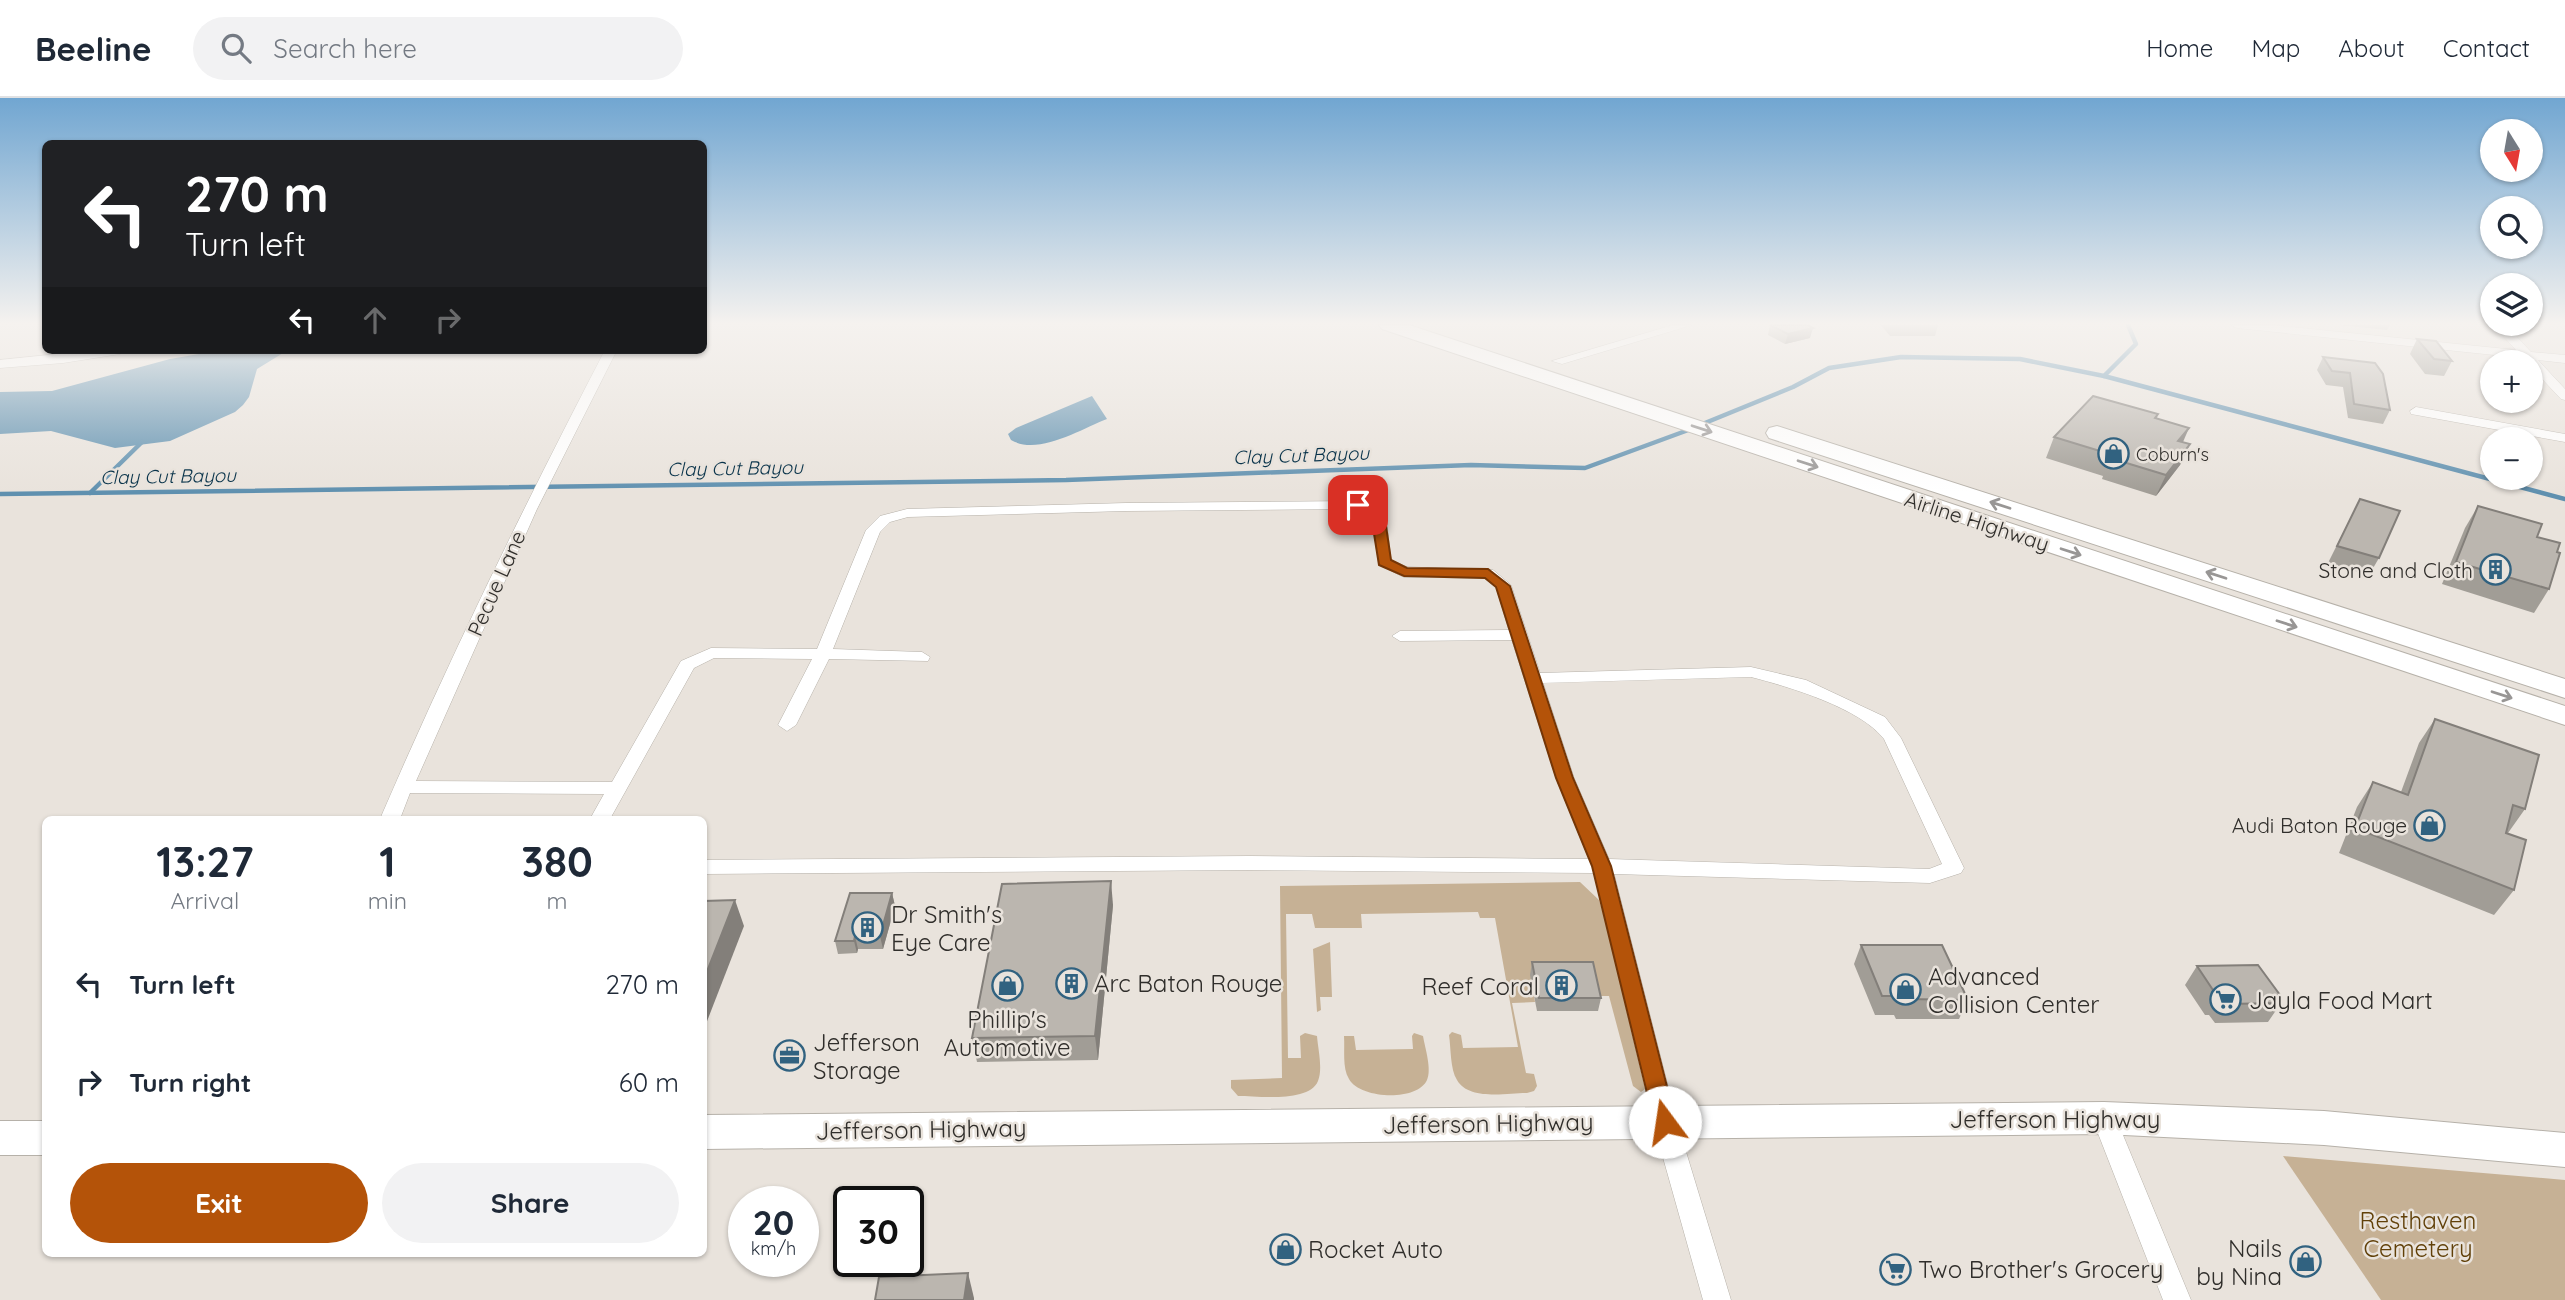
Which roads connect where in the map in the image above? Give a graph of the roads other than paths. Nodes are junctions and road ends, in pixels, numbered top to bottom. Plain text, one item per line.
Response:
1 (595, 381) edge
2 (1558, 381) edge
3 (1620, 381) edge
4 (2551, 381) edge
5 (2565, 396) edge
6 (2416, 411) dead end
7 (2565, 438) edge
8 (2037, 529) junction
9 (1517, 635) junction
10 (1400, 636) dead end
11 (2414, 653) junction
12 (823, 654) junction
13 (922, 657) dead end
14 (1531, 678) junction
15 (2565, 689) edge
16 (2565, 716) edge
17 (787, 725) dead end
18 (402, 787) junction
19 (617, 788) junction
20 (391, 816) edge
21 (602, 816) edge
22 (1602, 866) junction
23 (707, 867) edge
24 (2104, 1118) junction
25 (1665, 1122) junction
26 (707, 1132) edge
27 (0, 1138) edge
28 (42, 1138) edge
29 (2565, 1150) edge
30 (1717, 1300) edge
31 (2177, 1300) edge

1 - 18 street, Pecue Lane
2 -> 8 highway, Airline Highway
8 -> 3 highway, Airline Highway
4 - 5 street
6 - 7 street
8 - 11 highway, Airline Highway
9 - 10 street
9 - 12 street
9 - 14 street
11 - 15 highway, Airline Highway
11 -> 16 highway, Airline Highway
12 - 13 street
12 - 17 street
12 - 19 street
14 - 22 street
14 - 22 street
18 - 19 street
18 - 20 street, Pecue Lane
19 - 21 street
22 - 23 street
22 - 25 street
24 - 25 main road, Jefferson Highway
24 - 29 main road, Jefferson Highway
24 - 31 street
25 - 26 main road, Jefferson Highway
25 - 30 street
27 - 28 main road

